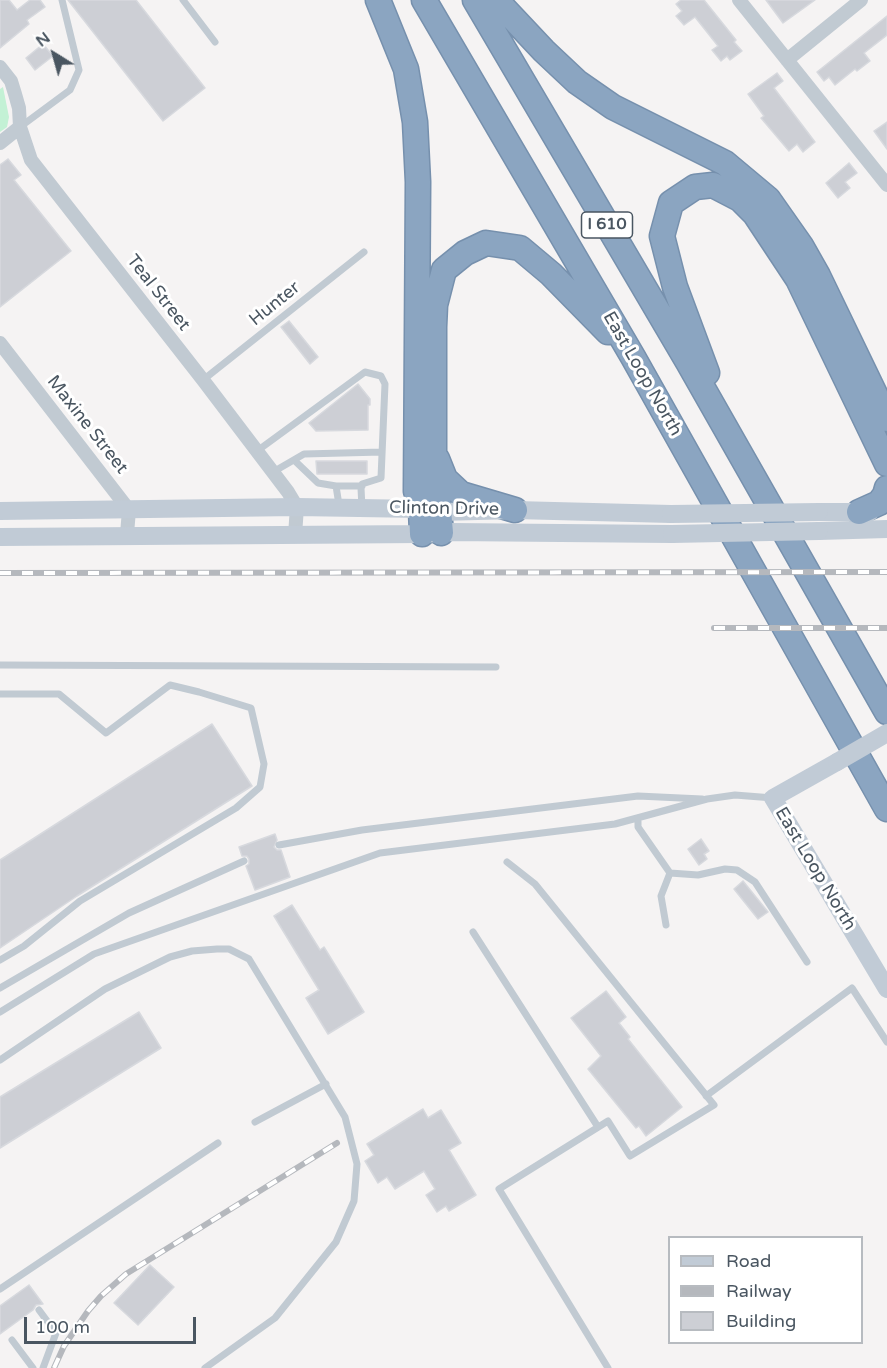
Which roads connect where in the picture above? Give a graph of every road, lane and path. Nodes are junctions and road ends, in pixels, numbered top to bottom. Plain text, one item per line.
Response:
1 (62, 0) edge
2 (183, 0) edge
3 (378, 0) edge
4 (423, 0) edge
5 (475, 0) edge
6 (496, 0) edge
7 (739, 0) edge
8 (861, 0) edge
9 (215, 42) dead end
10 (787, 60) junction
11 (0, 67) edge
12 (20, 127) junction
13 (0, 143) edge
14 (887, 185) edge
15 (364, 252) dead end
16 (0, 345) edge
17 (633, 357) junction
18 (204, 380) junction
19 (887, 419) edge
20 (257, 451) junction
21 (737, 451) junction
22 (382, 452) junction
23 (434, 452) junction
24 (294, 460) junction
25 (887, 464) edge
26 (273, 472) junction
27 (336, 486) junction
28 (362, 486) junction
29 (887, 488) edge
30 (297, 507) junction
31 (339, 508) junction
32 (362, 509) junction
33 (129, 510) junction
34 (515, 510) junction
35 (0, 511) edge
36 (887, 511) edge
37 (859, 512) junction
38 (431, 522) junction
39 (887, 529) edge
40 (127, 534) junction
41 (295, 535) junction
42 (0, 537) edge
43 (0, 665) edge
44 (496, 667) dead end
45 (0, 694) edge
46 (887, 712) edge
47 (887, 734) edge
48 (773, 798) junction
49 (707, 799) junction
50 (887, 809) edge
51 (638, 818) junction
52 (279, 845) dead end
53 (244, 861) dead end
54 (507, 862) dead end
55 (670, 873) junction
56 (666, 925) dead end
57 (473, 932) dead end
58 (0, 960) edge
59 (807, 962) dead end
60 (0, 988) edge
61 (887, 989) edge
62 (0, 1012) edge
63 (887, 1042) edge
64 (0, 1060) edge
65 (326, 1084) junction
66 (706, 1096) junction
67 (255, 1122) dead end
68 (598, 1127) junction
69 (218, 1143) dead end
70 (0, 1289) edge
71 (39, 1310) dead end
72 (12, 1340) dead end
73 (33, 1368) edge
74 (43, 1368) edge
75 (205, 1368) edge
76 (608, 1368) edge

1 - 12 lane
2 - 9 lane
3 - 38 highway
4 - 17 highway, East Loop North / I 610
5 - 21 highway, I 610
6 - 19 highway
7 - 10 street
8 - 10 street
10 - 14 street
11 - 12 street, Teal Street
12 - 13 street
12 - 18 street, Teal Street
15 - 18 lane, Hunter
16 - 33 street, Maxine Street
17 - 23 highway
17 - 50 highway, East Loop North / I 610
18 - 20 street, Teal Street
20 - 22 lane
20 - 26 street, Teal Street
21 - 25 highway
21 - 46 highway, I 610
22 - 24 lane
22 - 28 lane
23 - 34 highway
23 - 38 highway
24 - 26 lane
24 - 27 lane
26 - 30 street, Teal Street
27 - 28 lane
27 - 31 lane
28 - 32 lane
29 - 37 highway
30 - 31 main road, Clinton Drive
30 - 33 main road, Clinton Drive
30 - 41 street
31 - 32 main road, Clinton Drive
32 - 38 main road, Clinton Drive
33 - 35 main road, Clinton Drive
33 - 40 street
34 - 37 main road, Clinton Drive, bridge
34 - 38 main road, Clinton Drive
36 - 37 main road, Clinton Drive
38 - 39 main road, Clinton Drive, bridge
38 - 41 main road, Clinton Drive
40 - 41 main road, Clinton Drive
40 - 42 main road, Clinton Drive
43 - 44 lane
45 - 58 lane
47 - 48 main road, East Loop North, bridge
48 - 49 lane
48 - 61 main road, East Loop North
49 - 51 lane
49 - 52 lane
51 - 55 lane
51 - 62 lane
53 - 60 lane
54 - 66 lane
55 - 56 lane
55 - 59 lane
57 - 68 lane
63 - 66 lane
64 - 65 lane
65 - 67 lane
65 - 75 lane
66 - 68 lane
68 - 76 lane
69 - 70 lane
71 - 74 lane
72 - 73 lane

